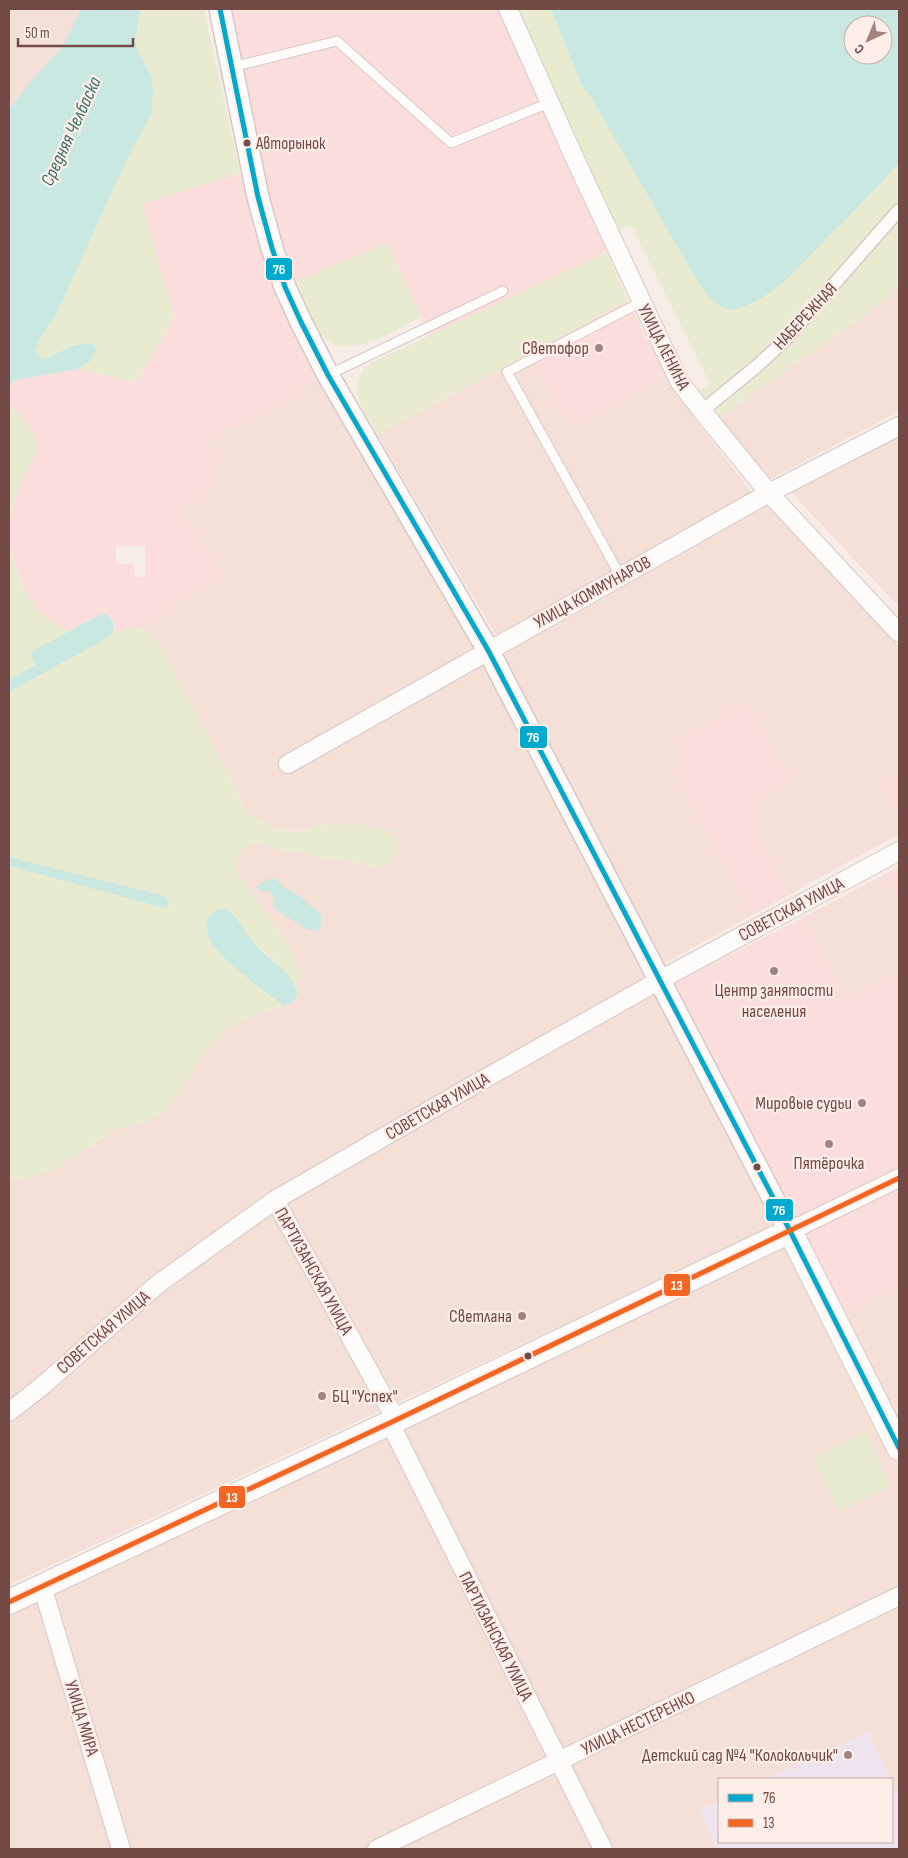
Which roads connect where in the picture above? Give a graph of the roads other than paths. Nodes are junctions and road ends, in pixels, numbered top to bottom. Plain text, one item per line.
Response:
1 (220, 9) edge
2 (508, 9) edge
3 (232, 67) junction
4 (549, 103) junction
5 (899, 210) edge
6 (503, 291) dead end
7 (641, 302) junction
8 (328, 375) junction
9 (702, 412) junction
10 (899, 426) edge
11 (768, 493) junction
12 (621, 577) junction
13 (899, 633) edge
14 (488, 650) junction
15 (288, 764) dead end
16 (899, 850) edge
17 (660, 980) junction
18 (899, 1178) edge
19 (275, 1200) junction
20 (790, 1231) junction
21 (9, 1412) edge
22 (393, 1421) junction
23 (899, 1448) edge
24 (42, 1586) junction
25 (899, 1596) edge
26 (9, 1602) edge
27 (559, 1761) junction
28 (122, 1849) edge
29 (377, 1849) edge
30 (603, 1849) edge

1 - 3 street
2 - 4 street, УЛИЦА ЛЕНИНА
3 - 4 lane
3 - 8 street
4 - 7 street, УЛИЦА ЛЕНИНА
5 - 9 street, НАБЕРЕЖНАЯ
6 - 8 lane
7 - 9 street, УЛИЦА ЛЕНИНА
7 - 12 lane
8 - 14 street
9 - 11 street, УЛИЦА ЛЕНИНА
10 - 11 street, УЛИЦА КОММУНАРОВ
11 - 12 street, УЛИЦА КОММУНАРОВ
11 - 13 street, УЛИЦА ЛЕНИНА
12 - 14 street, УЛИЦА КОММУНАРОВ
14 - 15 street, УЛИЦА КОММУНАРОВ
14 - 17 street
16 - 17 street, СОВЕТСКАЯ УЛИЦА
17 - 19 street, СОВЕТСКАЯ УЛИЦА
17 - 20 street
18 - 20 street
19 - 21 street, СОВЕТСКАЯ УЛИЦА
19 - 22 street, ПАРТИЗАНСКАЯ УЛИЦА
20 - 22 main road
20 - 23 main road
22 - 24 main road
22 - 27 street, ПАРТИЗАНСКАЯ УЛИЦА
24 - 26 main road
24 - 28 street, УЛИЦА МИРА
25 - 27 street, УЛИЦА НЕСТЕРЕНКО
27 - 29 street, УЛИЦА НЕСТЕРЕНКО
27 - 30 street, ПАРТИЗАНСКАЯ УЛИЦА

